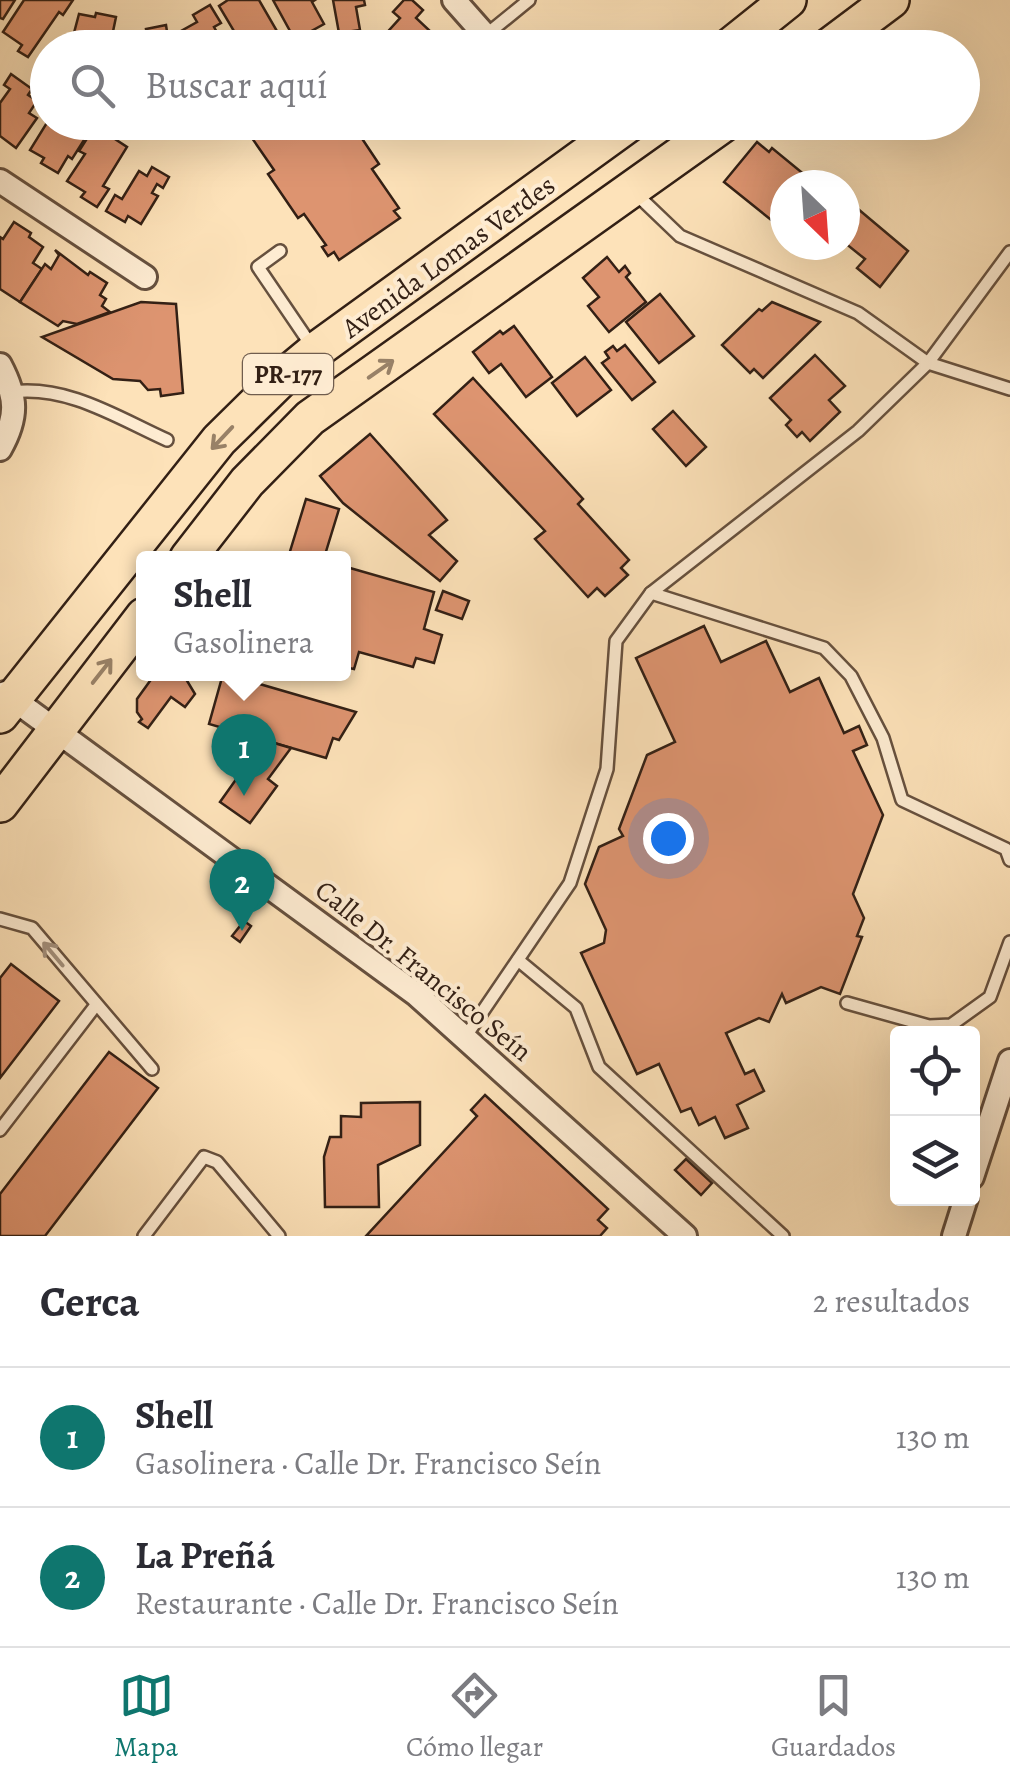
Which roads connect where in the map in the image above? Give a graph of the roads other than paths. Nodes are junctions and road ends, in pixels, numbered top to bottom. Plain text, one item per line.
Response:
1 (454, 0) edge
2 (529, 0) edge
3 (788, 0) edge
4 (892, 0) edge
5 (470, 30) edge
6 (492, 30) edge
7 (750, 30) edge
8 (851, 30) edge
9 (606, 140) edge
10 (702, 140) edge
11 (0, 181) edge
12 (633, 191) junction
13 (280, 251) dead end
14 (1010, 252) edge
15 (145, 277) dead end
16 (315, 351) junction
17 (928, 363) junction
18 (0, 364) edge
19 (1010, 388) edge
20 (12, 392) junction
21 (167, 440) dead end
22 (0, 449) edge
23 (193, 551) edge
24 (651, 593) junction
25 (136, 626) edge
26 (4, 701) edge
27 (58, 728) junction
28 (0, 804) edge
29 (1010, 860) edge
30 (0, 919) edge
31 (1010, 942) edge
32 (518, 960) junction
33 (846, 1003) dead end
34 (96, 1005) junction
35 (466, 1036) junction
36 (1010, 1062) edge
37 (152, 1069) dead end
38 (0, 1130) edge
39 (980, 1153) edge
40 (963, 1206) edge
41 (144, 1236) edge
42 (279, 1236) edge
43 (685, 1236) edge
44 (783, 1236) edge
45 (954, 1236) edge

1 - 5 street
2 - 6 lane
3 - 7 main road
4 - 8 main road
9 - 16 main road, Avenida Lomas Verdes / PR-177
10 - 12 main road, Avenida Lomas Verdes / PR-177
11 - 15 street
12 - 17 lane
23 -> 12 main road, Avenida Lomas Verdes / PR-177
13 - 16 lane
14 - 17 lane
16 -> 26 main road, Avenida Lomas Verdes / PR-177
17 - 19 lane
17 - 24 lane
18 - 20 street
20 - 21 lane
20 - 22 street
24 - 29 lane
24 - 32 lane
27 -> 25 main road
26 - 27 street, Calle Dr. Francisco Seín
27 - 28 main road
27 - 35 street, Calle Dr. Francisco Seín
34 -> 30 lane
31 - 33 lane
32 - 35 lane
32 - 44 lane
34 - 37 lane
34 - 38 lane
35 - 43 street, Calle Dr. Francisco Seín
36 - 39 street
40 - 45 street
41 - 42 lane

